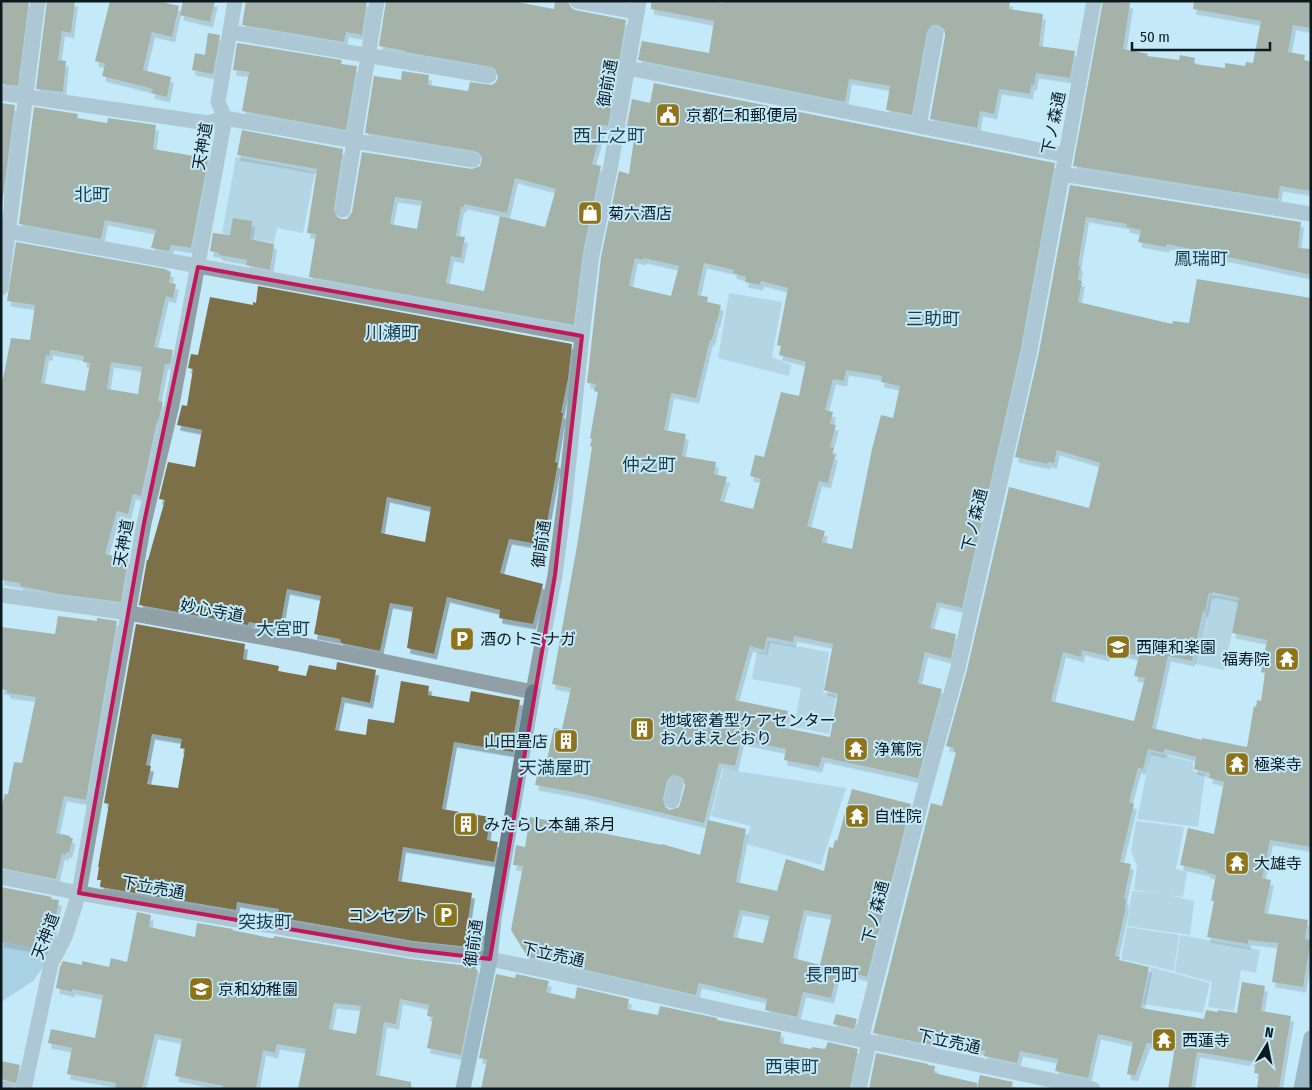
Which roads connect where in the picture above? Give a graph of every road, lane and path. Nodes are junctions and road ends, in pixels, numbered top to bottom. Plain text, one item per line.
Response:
1 (38, 1) edge
2 (235, 1) edge
3 (377, 1) edge
4 (577, 1) edge
5 (1094, 1) edge
6 (638, 7) edge
7 (230, 32) junction
8 (936, 34) dead end
9 (369, 56) junction
10 (628, 68) junction
11 (489, 76) dead end
12 (1, 93) edge
13 (25, 96) junction
14 (225, 118) junction
15 (919, 126) junction
16 (354, 141) junction
17 (1065, 155) junction
18 (474, 160) dead end
19 (1062, 174) junction
20 (343, 210) dead end
21 (1311, 214) edge
22 (5, 231) edge
23 (198, 267) junction
24 (1, 288) edge
25 (582, 336) junction
26 (1, 595) edge
27 (129, 613) junction
28 (534, 692) junction
29 (676, 784) dead end
30 (672, 801) dead end
31 (1, 877) edge
32 (79, 893) junction
33 (490, 960) junction
34 (1311, 1038) edge
35 (865, 1041) junction
36 (1, 1088) edge
37 (6, 1089) edge
38 (24, 1089) edge
39 (464, 1089) edge
40 (859, 1089) edge
41 (1093, 1089) edge
42 (1301, 1089) edge

1 - 13 street
2 - 7 street, 天神道
3 - 9 street
4 - 6 street
5 - 17 street, 下ノ森通
6 - 10 street, 御前通
7 - 9 street
7 - 14 street, 天神道
8 - 15 street
9 - 11 street
9 - 16 street
10 - 15 street
10 - 25 street, 御前通
12 - 13 street
13 - 14 street
13 - 22 street
14 - 16 street
14 - 23 street, 天神道
15 - 17 street
16 - 18 street
16 - 20 street
17 - 19 street, 下ノ森通
19 - 21 street
19 - 35 street, 下ノ森通
22 - 23 street
22 - 24 street
23 - 25 street
23 - 27 street, 天神道
25 - 28 street, 御前通
26 - 27 street, 妙心寺道
27 - 28 street, 妙心寺道
27 - 32 street, 天神道
28 - 33 street, 御前通
29 - 30 street
31 - 32 street, 下立売通
32 - 33 street, 下立売通
32 - 38 street, 天神道
33 - 35 street, 下立売通
33 - 39 street, 御前通
34 - 42 street
35 - 40 street, 下ノ森通
35 - 41 street, 下立売通
36 - 37 street

